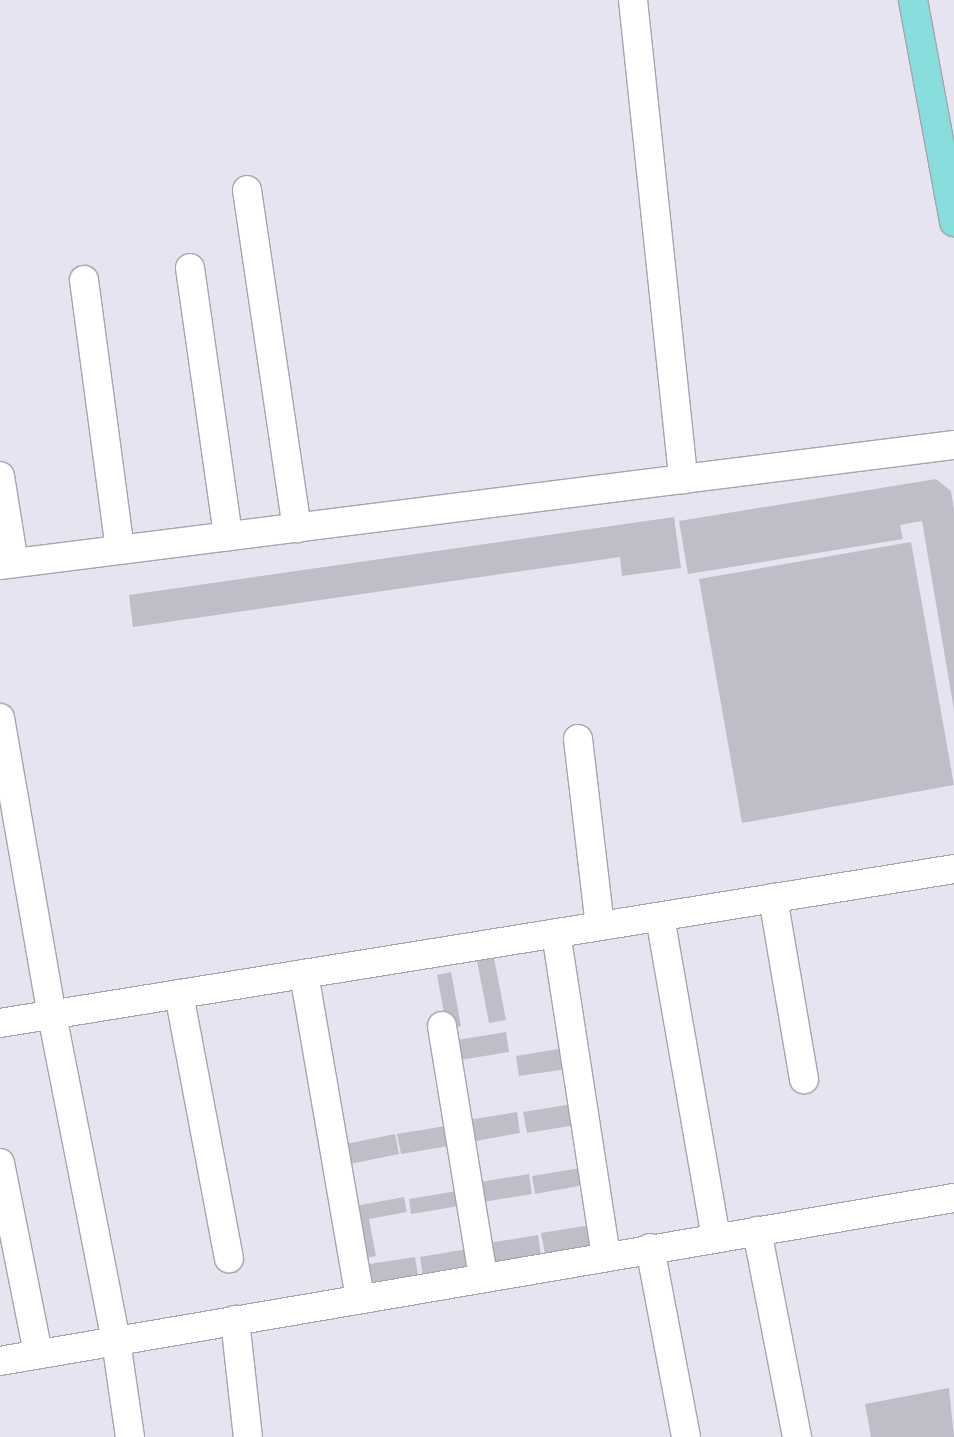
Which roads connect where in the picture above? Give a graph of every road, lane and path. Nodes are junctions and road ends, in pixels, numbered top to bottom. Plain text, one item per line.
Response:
1 (633, 0) edge
2 (913, 0) edge
3 (247, 190) dead end
4 (954, 222) edge
5 (190, 268) dead end
6 (84, 280) dead end
7 (954, 445) edge
8 (0, 476) edge
9 (682, 479) junction
10 (297, 528) junction
11 (228, 536) junction
12 (120, 550) junction
13 (7, 564) edge
14 (0, 718) edge
15 (578, 739) dead end
16 (954, 869) edge
17 (774, 898) junction
18 (660, 917) junction
19 (600, 926) junction
20 (556, 933) junction
21 (304, 974) junction
22 (179, 994) junction
23 (52, 1015) junction
24 (0, 1024) edge
25 (442, 1026) dead end
26 (804, 1079) dead end
27 (0, 1163) edge
28 (954, 1198) edge
29 (757, 1231) junction
30 (716, 1238) junction
31 (650, 1248) junction
32 (606, 1256) junction
33 (228, 1258) dead end
34 (483, 1276) junction
35 (360, 1298) junction
36 (234, 1320) junction
37 (116, 1340) junction
38 (38, 1354) junction
39 (0, 1361) edge
40 (130, 1437) edge
41 (248, 1437) edge
42 (686, 1437) edge
43 (798, 1437) edge

1 - 9 street
2 - 4 main road
3 - 10 street
5 - 11 street
6 - 12 street
7 - 9 street
8 - 13 street
9 - 10 street
10 - 11 street
11 - 12 street
12 - 13 street
14 - 23 street
15 - 19 street
16 - 17 street
17 - 18 street
17 - 26 street
18 - 19 street
18 - 30 street
19 - 20 street
20 - 21 street
20 - 32 street
21 - 22 street
21 - 35 street
22 - 23 street
22 - 33 street
23 - 24 street
23 - 37 street
25 - 34 street
27 - 38 street
28 - 29 street
29 - 30 street
29 - 43 street
30 - 31 street
31 - 32 street
31 - 42 street
32 - 34 street
34 - 35 street
35 - 36 street
36 - 37 street
36 - 41 street
37 - 38 street
37 - 40 street
38 - 39 street

